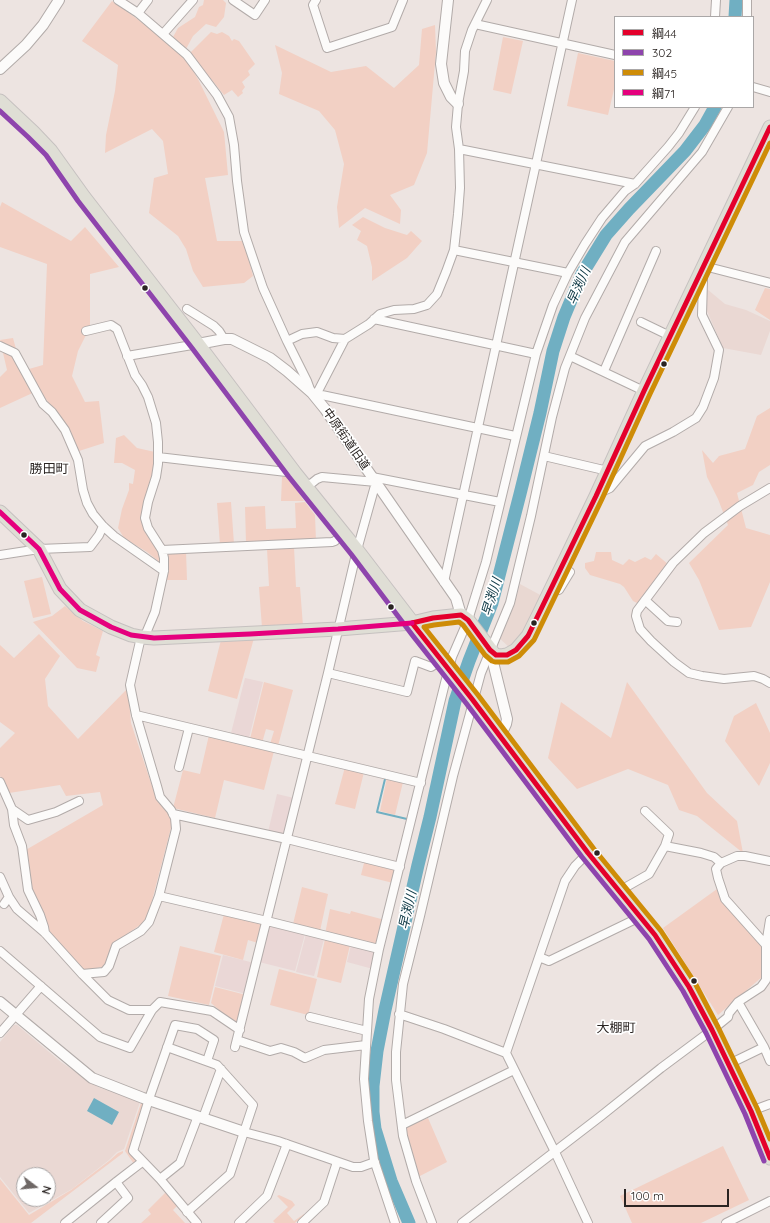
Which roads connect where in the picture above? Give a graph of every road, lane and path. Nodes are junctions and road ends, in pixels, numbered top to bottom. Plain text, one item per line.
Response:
1 (59, 0) edge
2 (118, 0) edge
3 (148, 0) edge
4 (193, 0) edge
5 (233, 0) edge
6 (265, 0) edge
7 (316, 0) edge
8 (402, 0) edge
9 (448, 0) edge
10 (487, 0) edge
11 (572, 0) edge
12 (716, 0) edge
13 (747, 0) edge
14 (138, 14) junction
15 (715, 16) edge
16 (747, 16) edge
17 (475, 24) junction
18 (163, 34) junction
19 (563, 44) junction
20 (614, 55) edge
21 (0, 69) edge
22 (754, 87) edge
23 (770, 92) edge
24 (0, 101) edge
25 (458, 104) junction
26 (694, 108) edge
27 (727, 108) edge
28 (770, 128) edge
29 (459, 149) junction
30 (536, 164) junction
31 (635, 184) junction
32 (454, 250) junction
33 (656, 251) dead end
34 (514, 263) junction
35 (703, 269) junction
36 (568, 273) junction
37 (770, 283) edge
38 (187, 309) dead end
39 (374, 319) junction
40 (641, 322) dead end
41 (86, 331) dead end
42 (670, 336) junction
43 (224, 338) junction
44 (346, 339) junction
45 (287, 341) junction
46 (198, 344) junction
47 (496, 345) junction
48 (0, 346) edge
49 (536, 354) junction
50 (127, 356) junction
51 (570, 356) junction
52 (604, 371) junction
53 (644, 391) junction
54 (315, 395) junction
55 (478, 428) junction
56 (516, 436) junction
57 (544, 456) junction
58 (158, 457) junction
59 (608, 471) junction
60 (295, 473) junction
61 (374, 479) junction
62 (307, 487) junction
63 (770, 488) edge
64 (597, 494) junction
65 (463, 495) junction
66 (500, 502) junction
67 (0, 512) edge
68 (103, 526) junction
69 (343, 533) junction
70 (39, 549) junction
71 (162, 550) junction
72 (357, 550) junction
73 (0, 555) edge
74 (164, 571) junction
75 (570, 572) dead end
76 (444, 582) junction
77 (551, 591) junction
78 (646, 600) junction
79 (467, 620) junction
80 (677, 622) dead end
81 (412, 623) junction
82 (338, 629) junction
83 (142, 638) junction
84 (489, 649) junction
85 (443, 663) junction
86 (328, 673) junction
87 (770, 684) edge
88 (473, 700) junction
89 (136, 715) junction
90 (189, 728) junction
91 (500, 737) junction
92 (307, 756) junction
93 (180, 767) dead end
94 (0, 782) edge
95 (421, 783) junction
96 (79, 801) dead end
97 (12, 809) junction
98 (645, 811) dead end
99 (173, 814) junction
100 (287, 839) junction
101 (665, 846) junction
102 (588, 853) junction
103 (770, 861) edge
104 (721, 863) junction
105 (400, 866) junction
106 (0, 877) edge
107 (619, 891) junction
108 (159, 896) junction
109 (9, 897) junction
110 (4, 904) dead end
111 (640, 917) junction
112 (267, 920) junction
113 (770, 920) edge
114 (45, 933) junction
115 (766, 945) junction
116 (379, 949) junction
117 (0, 951) edge
118 (539, 957) junction
119 (82, 974) junction
120 (41, 986) junction
121 (0, 1002) edge
122 (738, 1002) junction
123 (152, 1010) junction
124 (399, 1014) junction
125 (15, 1015) junction
126 (310, 1017) dead end
127 (240, 1030) junction
128 (367, 1030) junction
129 (712, 1030) junction
130 (0, 1033) edge
131 (366, 1045) junction
132 (167, 1047) junction
133 (764, 1047) junction
134 (506, 1053) junction
135 (208, 1061) junction
136 (770, 1061) edge
137 (729, 1064) junction
138 (221, 1069) junction
139 (514, 1070) junction
140 (149, 1099) junction
141 (770, 1104) edge
142 (751, 1111) junction
143 (201, 1117) junction
144 (402, 1126) junction
145 (244, 1132) junction
146 (287, 1144) junction
147 (555, 1152) junction
148 (770, 1158) edge
149 (142, 1162) junction
150 (337, 1162) junction
151 (375, 1162) junction
152 (160, 1179) junction
153 (116, 1182) junction
154 (770, 1201) edge
155 (187, 1212) junction
156 (306, 1222) edge
157 (65, 1223) edge
158 (101, 1223) edge
159 (197, 1223) edge
160 (239, 1223) edge
161 (396, 1223) edge
162 (432, 1223) edge
163 (462, 1223) edge
164 (588, 1223) edge
165 (726, 1223) edge

1 - 21 street
2 - 14 street
3 - 14 street
4 - 18 street
5 - 6 street
7 - 8 street
9 - 25 street
10 - 17 street
11 - 19 street
12 - 15 street
13 - 16 street
14 - 18 street
17 - 19 street
17 - 25 street
18 - 45 street
19 - 20 street
19 - 30 street
22 - 23 street
24 - 46 main road
25 - 29 street
26 - 31 street
27 - 51 street
28 - 35 main road
29 - 30 street
29 - 32 street
30 - 31 street
30 - 34 street
31 - 36 street
32 - 34 street
32 - 39 street
33 - 52 street
34 - 36 street
34 - 47 street
35 - 37 street
35 - 42 main road
35 - 64 street
36 - 49 street
38 - 43 street, 中原街道旧道
39 - 44 street
39 - 47 street
40 - 42 street
41 - 50 street
42 - 53 main road
43 - 46 street
43 - 54 street, 中原街道旧道
44 - 45 street
44 - 54 street
45 - 54 street
46 - 50 street
46 - 60 main road
47 - 49 street
47 - 55 street
48 - 68 street
49 - 56 street
50 - 58 street
51 - 52 street
51 - 57 street
52 - 53 street
53 - 59 main road
54 - 55 street
54 - 61 street, 中原街道旧道
55 - 56 street
55 - 65 street
56 - 66 street
57 - 59 street
57 - 84 street
58 - 60 street
58 - 71 street
59 - 64 main road
60 - 62 main road
61 - 62 street
61 - 65 street
61 - 72 street
61 - 76 street, 中原街道旧道
62 - 69 main road
63 - 78 street
64 - 77 main road
65 - 66 street
65 - 76 street
66 - 79 street
67 - 70 main road
68 - 70 street
68 - 74 street
69 - 71 street
69 - 72 main road
70 - 73 street
70 - 83 main road
71 - 74 street
72 - 81 main road
72 - 82 street
74 - 83 street
75 - 77 street
76 - 79 street, 中原街道旧道
77 - 84 main road
78 - 80 street
78 - 87 street
79 - 81 main road
79 - 84 main road
79 - 95 street
81 - 82 main road
81 - 85 main road
82 - 83 main road
82 - 86 street
83 - 89 street
84 - 88 street
84 - 91 street
85 - 86 street
85 - 88 main road, bridge
86 - 92 street
88 - 91 main road
88 - 124 street
89 - 90 street
89 - 99 street
90 - 92 street
90 - 93 street
91 - 102 main road
92 - 95 street
92 - 100 street
94 - 97 street
95 - 105 street
96 - 97 street
97 - 114 street
98 - 101 street
99 - 100 street
99 - 108 street
100 - 105 street
100 - 112 street
101 - 104 street
101 - 107 street
102 - 107 main road
102 - 118 street
103 - 104 street
104 - 115 street
105 - 116 street
106 - 109 street
107 - 111 main road
108 - 112 street
108 - 119 street
109 - 110 street
109 - 114 street
111 - 118 street
111 - 129 main road
112 - 116 street
112 - 127 street
113 - 115 street
114 - 119 street
115 - 122 street
116 - 128 street
117 - 120 street
118 - 134 street
119 - 123 street
120 - 123 street
120 - 125 street
121 - 125 street
122 - 129 street
122 - 133 street
123 - 127 street
124 - 134 street
124 - 144 street
125 - 130 street
125 - 140 street
126 - 128 street
127 - 131 street
128 - 131 street
129 - 137 main road
129 - 147 street
131 - 151 street
132 - 135 street
132 - 135 street
132 - 140 street
133 - 136 street
133 - 137 street
134 - 139 street
135 - 138 street
137 - 142 main road
138 - 143 street
138 - 145 street
139 - 144 street
139 - 147 street
140 - 143 street
140 - 149 street
141 - 142 street
142 - 148 main road
143 - 145 street
143 - 152 street
144 - 162 street
145 - 146 street
145 - 155 street
146 - 150 street
146 - 160 street
147 - 163 street
147 - 164 street
149 - 152 street
149 - 153 street
150 - 151 street
150 - 156 street
151 - 161 street
152 - 155 street
153 - 157 street
153 - 158 street
154 - 165 street
155 - 159 street

